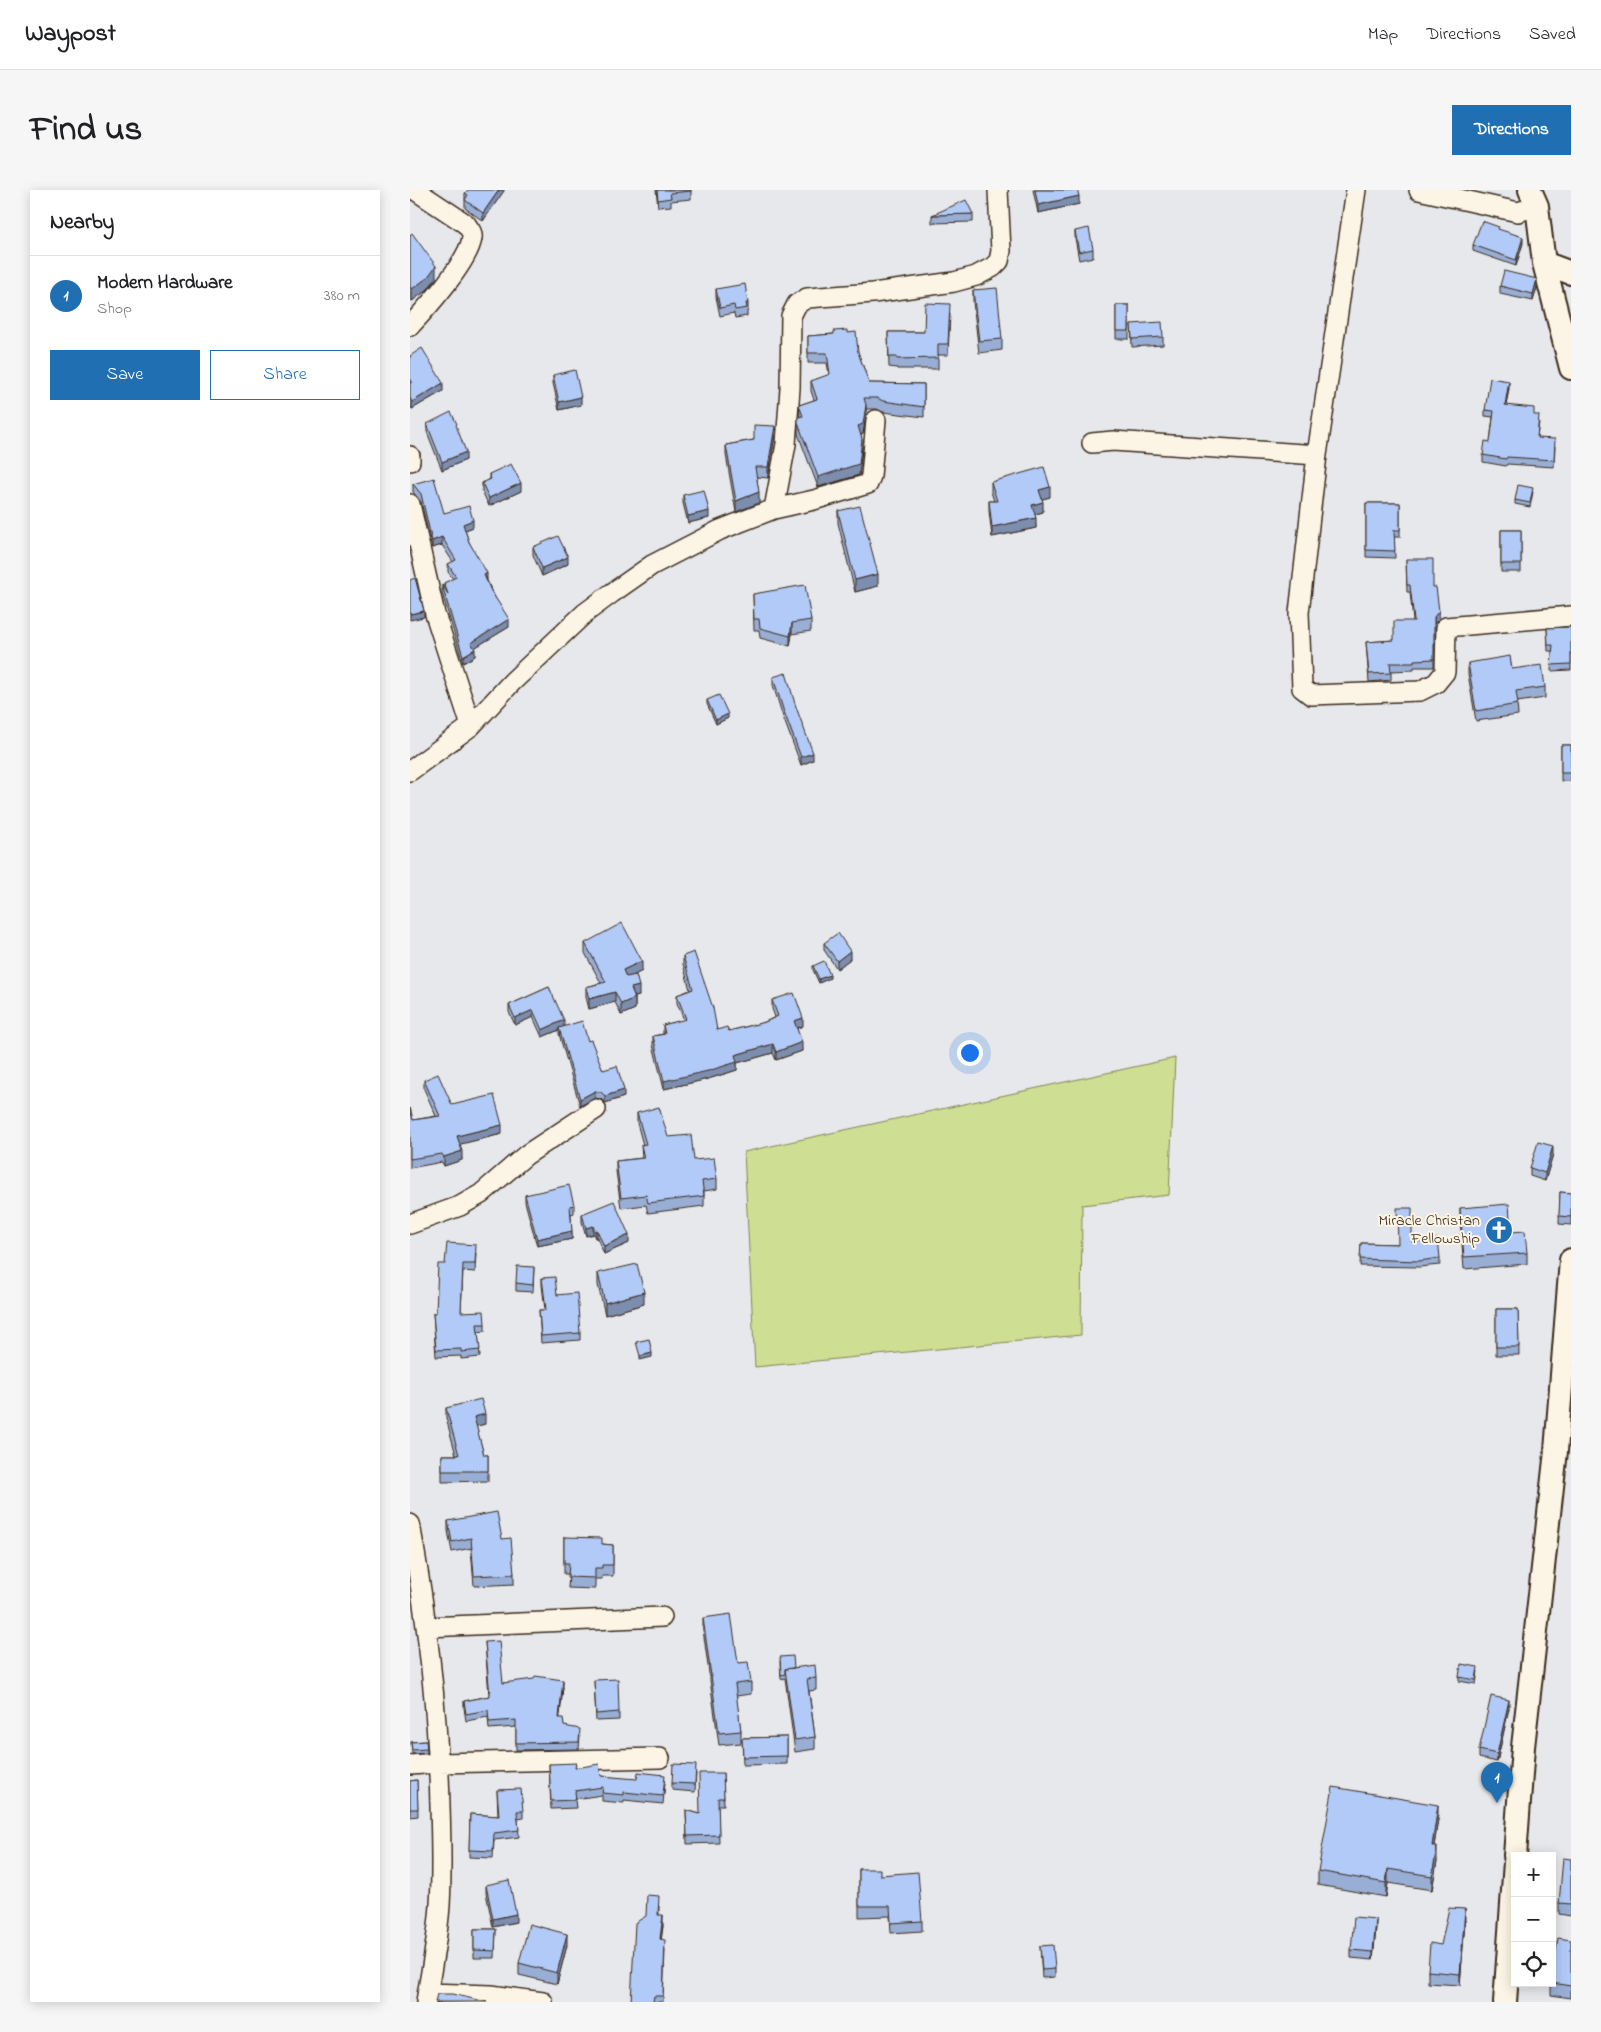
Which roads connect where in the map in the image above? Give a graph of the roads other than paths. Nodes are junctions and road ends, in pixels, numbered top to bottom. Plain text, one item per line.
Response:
1 (415, 190) edge
2 (998, 190) edge
3 (1356, 190) edge
4 (1418, 190) edge
5 (1533, 198) edge
6 (1544, 262) junction
7 (1571, 273) edge
8 (410, 326) edge
9 (1571, 368) edge
10 (876, 420) dead end
11 (1092, 443) dead end
12 (1317, 455) junction
13 (410, 456) edge
14 (410, 461) edge
15 (410, 504) edge
16 (774, 509) junction
17 (1571, 616) edge
18 (471, 726) junction
19 (410, 771) edge
20 (596, 1109) dead end
21 (410, 1224) edge
22 (1571, 1260) edge
23 (410, 1524) edge
24 (414, 1574) edge
25 (662, 1617) dead end
26 (426, 1627) junction
27 (660, 1758) dead end
28 (439, 1763) junction
29 (410, 1765) edge
30 (1515, 1852) edge
31 (1512, 1897) edge
32 (427, 1998) edge
33 (543, 2002) edge
34 (1505, 2002) edge

1 - 8 street
2 - 16 street
3 - 12 street
4 - 5 street
5 - 6 street
6 - 7 street
6 - 9 street
10 - 16 street
11 - 12 street
12 - 17 street
13 - 14 street
15 - 18 street
16 - 18 street
18 - 19 street
20 - 21 street
22 - 30 street
23 - 24 street
24 - 26 street
25 - 26 street
26 - 28 street
27 - 28 street
28 - 29 street
28 - 32 street
31 - 34 street
32 - 33 street

